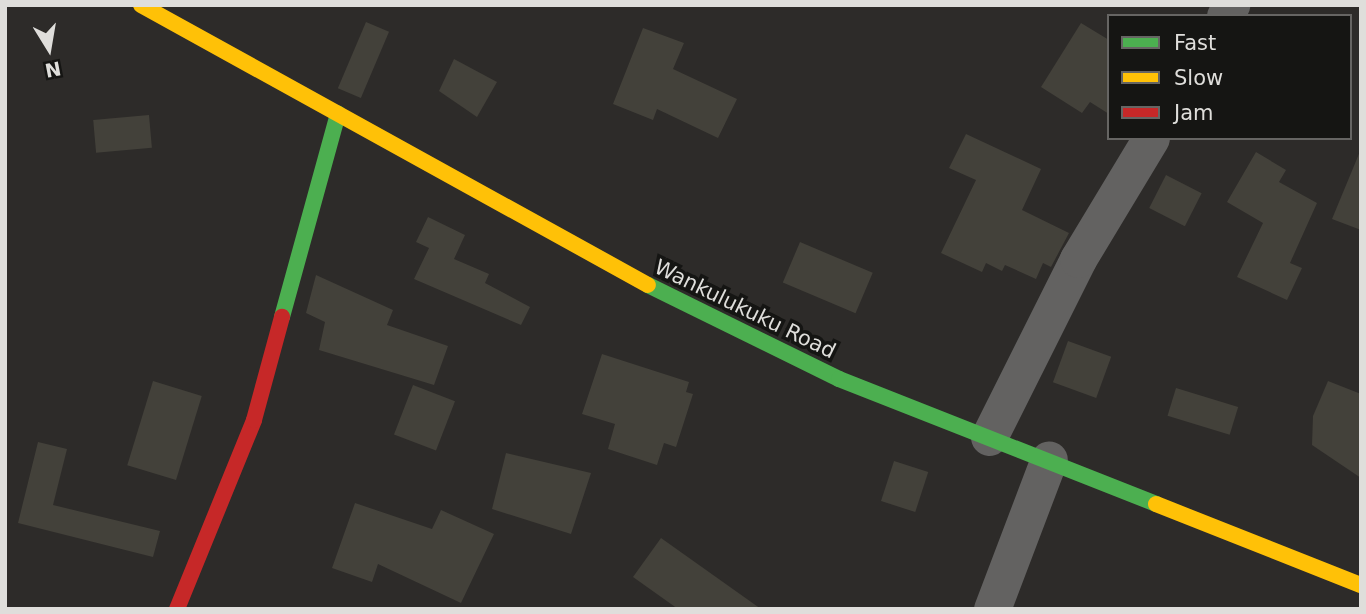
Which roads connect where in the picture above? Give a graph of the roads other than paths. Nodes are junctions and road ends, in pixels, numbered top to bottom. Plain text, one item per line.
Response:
1 (141, 5) edge
2 (338, 114) junction
3 (1150, 140) edge
4 (989, 437) junction
5 (1049, 459) junction
6 (1361, 585) edge
7 (177, 609) edge
8 (992, 609) edge

1 - 2 main road, Wankulukuku Road
2 - 4 main road, Wankulukuku Road
2 - 7 main road
3 - 4 street
4 - 5 main road, Wankulukuku Road
5 - 6 main road, Wankulukuku Road
5 - 8 street

